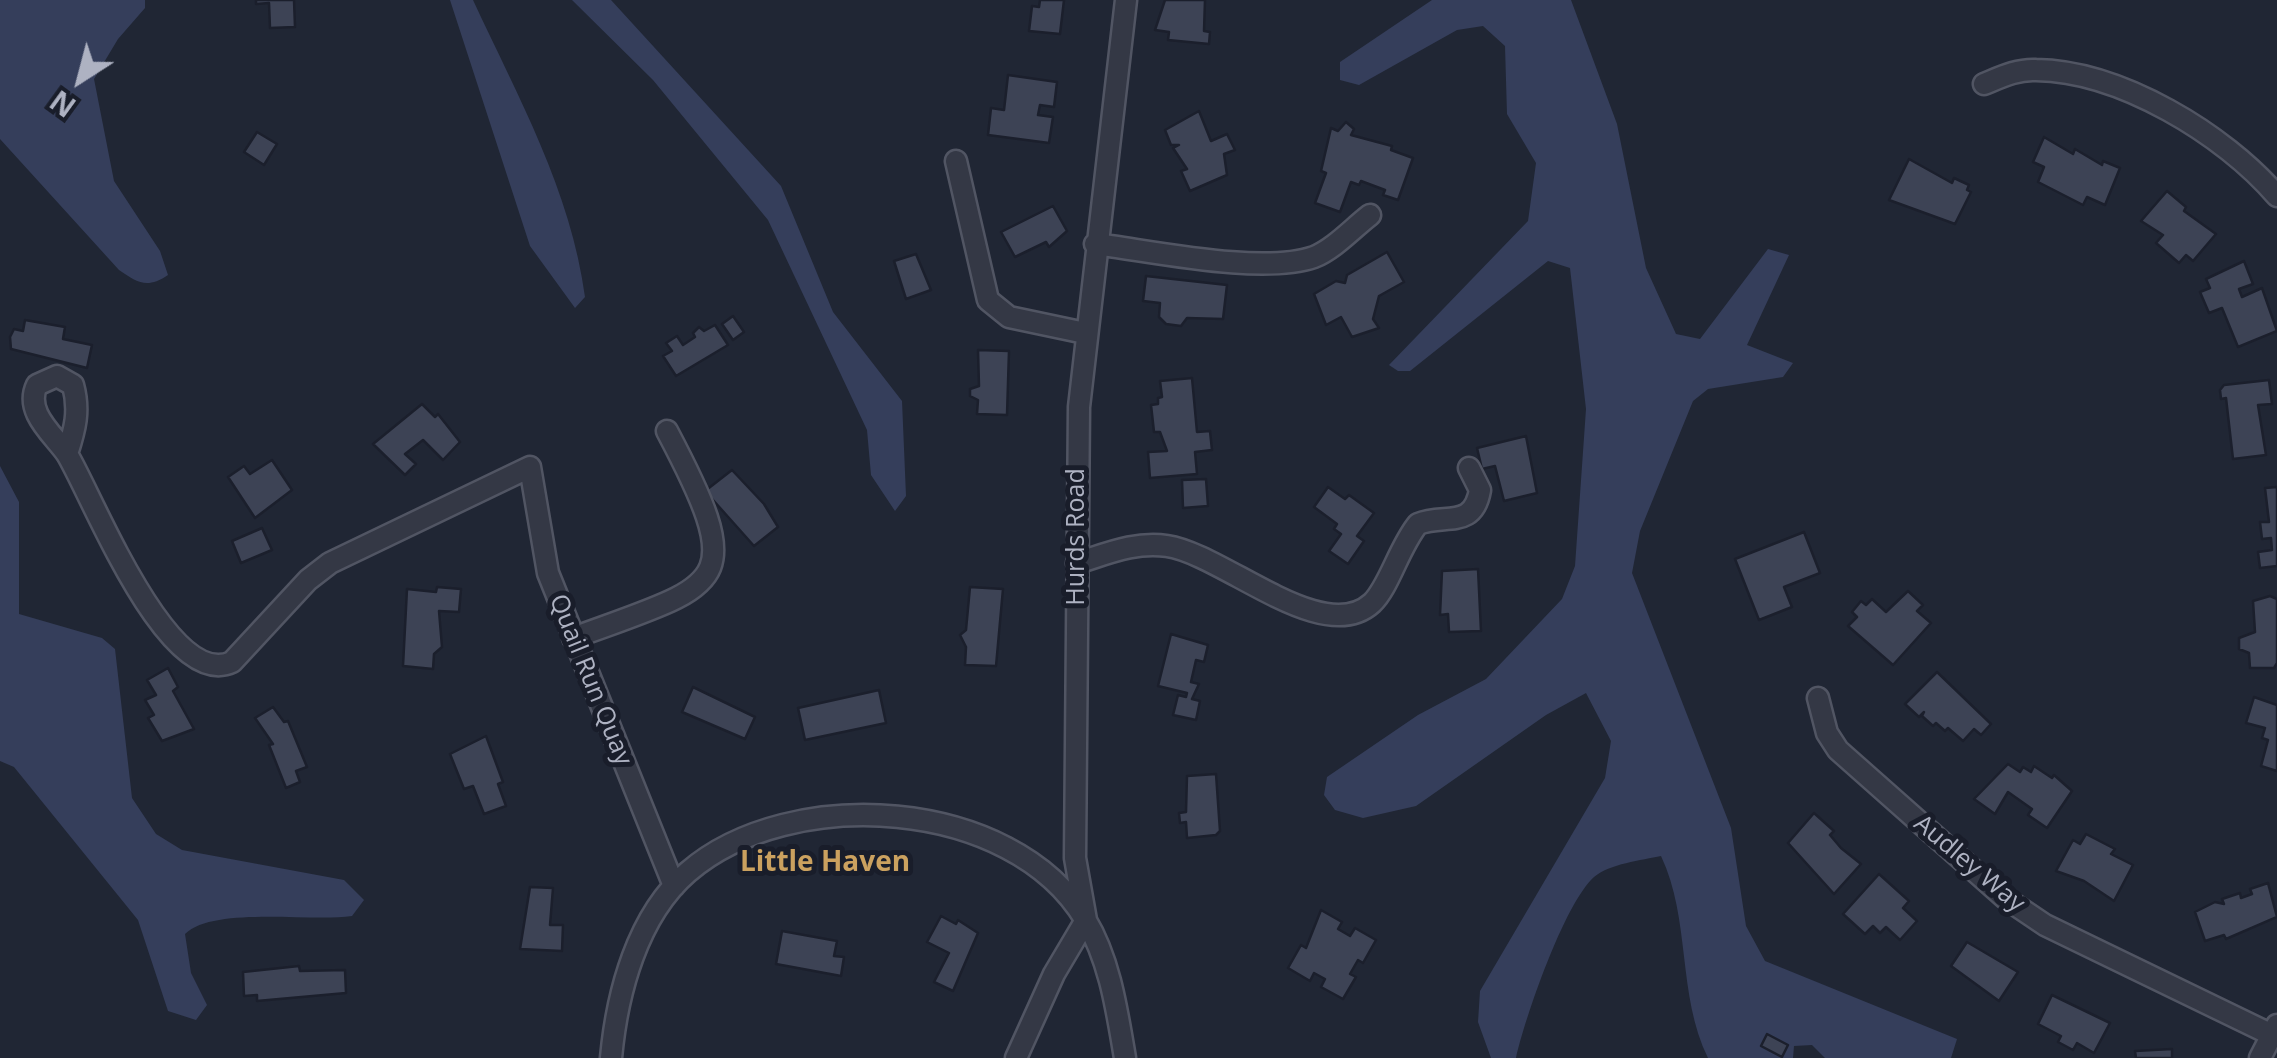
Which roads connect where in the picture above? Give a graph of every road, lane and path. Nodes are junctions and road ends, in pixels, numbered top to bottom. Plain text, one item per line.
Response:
1 (1126, 0) edge
2 (1984, 84) dead end
3 (956, 162) dead end
4 (2277, 196) edge
5 (1370, 214) dead end
6 (1095, 244) junction
7 (1085, 333) junction
8 (667, 431) dead end
9 (67, 454) dead end
10 (1470, 468) dead end
11 (1077, 563) junction
12 (573, 638) junction
13 (1818, 698) dead end
14 (674, 886) junction
15 (1086, 920) junction
16 (2274, 1030) edge
17 (610, 1058) edge
18 (1016, 1058) edge
19 (1125, 1058) edge
20 (2260, 1058) edge

1 - 6 street, Hurds Road
2 - 4 street
3 - 7 street
5 - 6 street
6 - 7 street, Hurds Road
7 - 11 street, Hurds Road
8 - 12 street
9 - 12 street, Quail Run Quay
10 - 11 street
11 - 15 street, Hurds Road
12 - 14 street, Quail Run Quay
13 - 16 street, Audley Way
14 - 15 street
14 - 17 street
15 - 18 street
15 - 19 street
16 - 20 street

